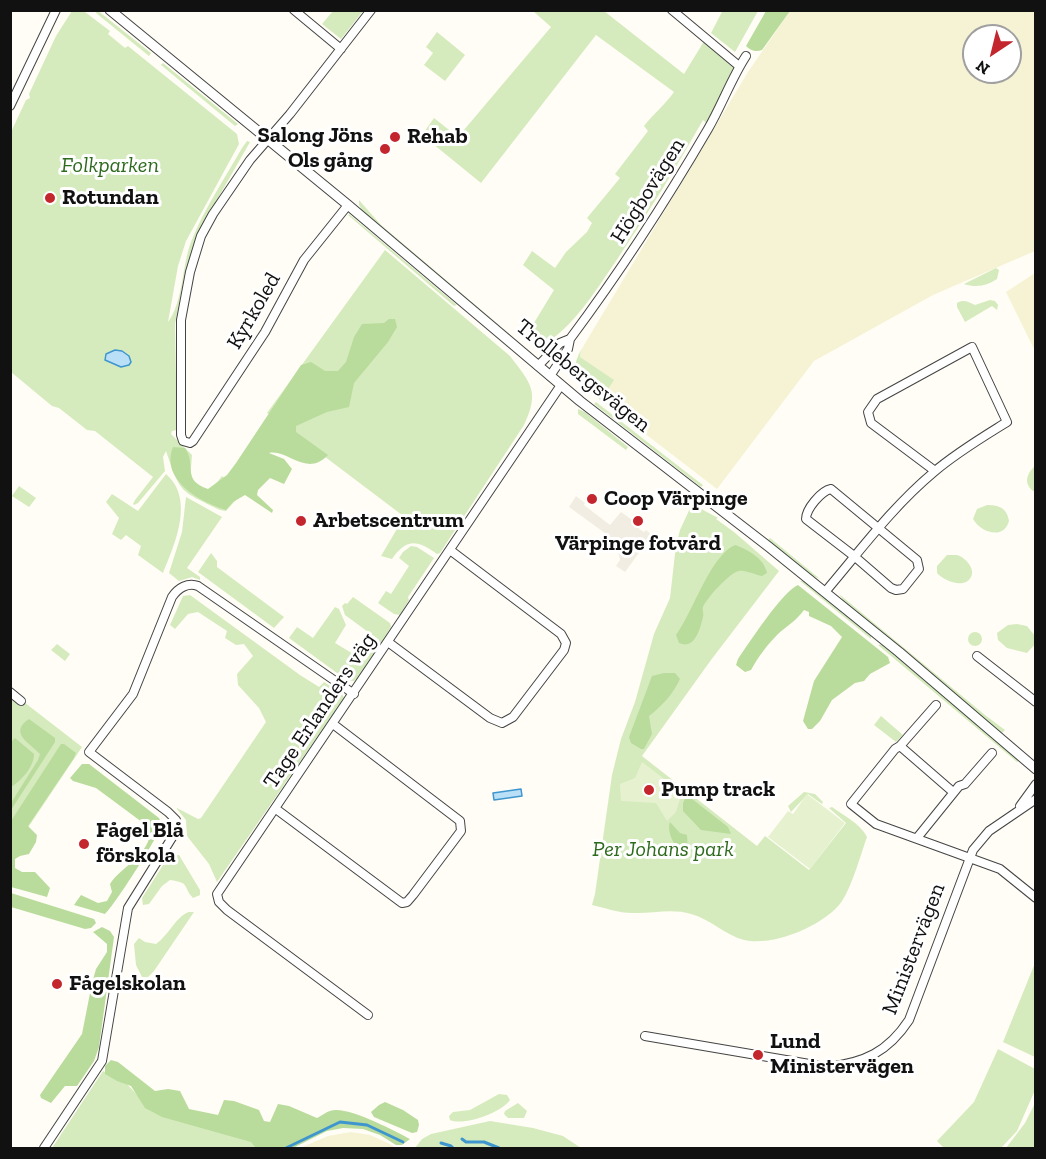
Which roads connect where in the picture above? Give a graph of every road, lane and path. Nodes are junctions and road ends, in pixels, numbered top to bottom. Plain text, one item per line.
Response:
1 (56, 10) edge
2 (110, 10) edge
3 (294, 10) edge
4 (371, 10) edge
5 (672, 10) edge
6 (341, 49) junction
7 (746, 56) dead end
8 (739, 66) junction
9 (14, 87) edge
10 (10, 106) edge
11 (268, 140) junction
12 (348, 205) junction
13 (570, 339) junction
14 (537, 366) junction
15 (550, 376) junction
16 (561, 385) junction
17 (935, 471) junction
18 (878, 527) junction
19 (450, 550) junction
20 (854, 556) junction
21 (825, 592) junction
22 (388, 642) junction
23 (977, 656) dead end
24 (10, 692) edge
25 (354, 694) junction
26 (21, 701) dead end
27 (1035, 702) edge
28 (936, 705) dead end
29 (333, 724) junction
30 (900, 746) junction
31 (992, 753) dead end
32 (1035, 769) edge
33 (1035, 784) edge
34 (953, 792) junction
35 (1035, 799) edge
36 (276, 809) junction
37 (1015, 812) junction
38 (917, 838) junction
39 (968, 858) junction
40 (1035, 898) edge
41 (368, 1015) dead end
42 (645, 1036) dead end
43 (44, 1149) edge

1 - 9 street
2 - 11 street, Trollebergsvägen
3 - 6 street
4 - 6 street
5 - 8 street
6 - 11 street
7 - 8 street, Högbovägen
8 - 13 street, Högbovägen
9 - 10 street
11 - 12 street, Trollebergsvägen
11 - 12 street, Kyrkoled
12 - 14 street, Trollebergsvägen
13 - 14 street, Högbovägen
13 - 15 street, Högbovägen
14 - 15 street, Trollebergsvägen
15 - 16 street, Trollebergsvägen
16 - 19 street, Tage Erlanders väg
16 - 21 street, Trollebergsvägen
17 - 17 street
17 - 18 street
18 - 20 street
18 - 20 street
18 - 20 street
19 - 22 street, Tage Erlanders väg
19 - 22 street
20 - 21 street
21 - 32 street, Trollebergsvägen
22 - 25 street, Tage Erlanders väg
23 - 27 street
24 - 26 street
25 - 29 street, Tage Erlanders väg
25 - 43 street
28 - 30 street
29 - 36 street, Tage Erlanders väg
29 - 36 street
30 - 34 street
30 - 38 street
31 - 34 street
33 - 37 street, Ministervägen
34 - 38 street
35 - 37 street, Ministervägen
36 - 41 street, Tage Erlanders väg
37 - 39 street, Ministervägen
38 - 39 street
39 - 40 street
39 - 42 street, Ministervägen

